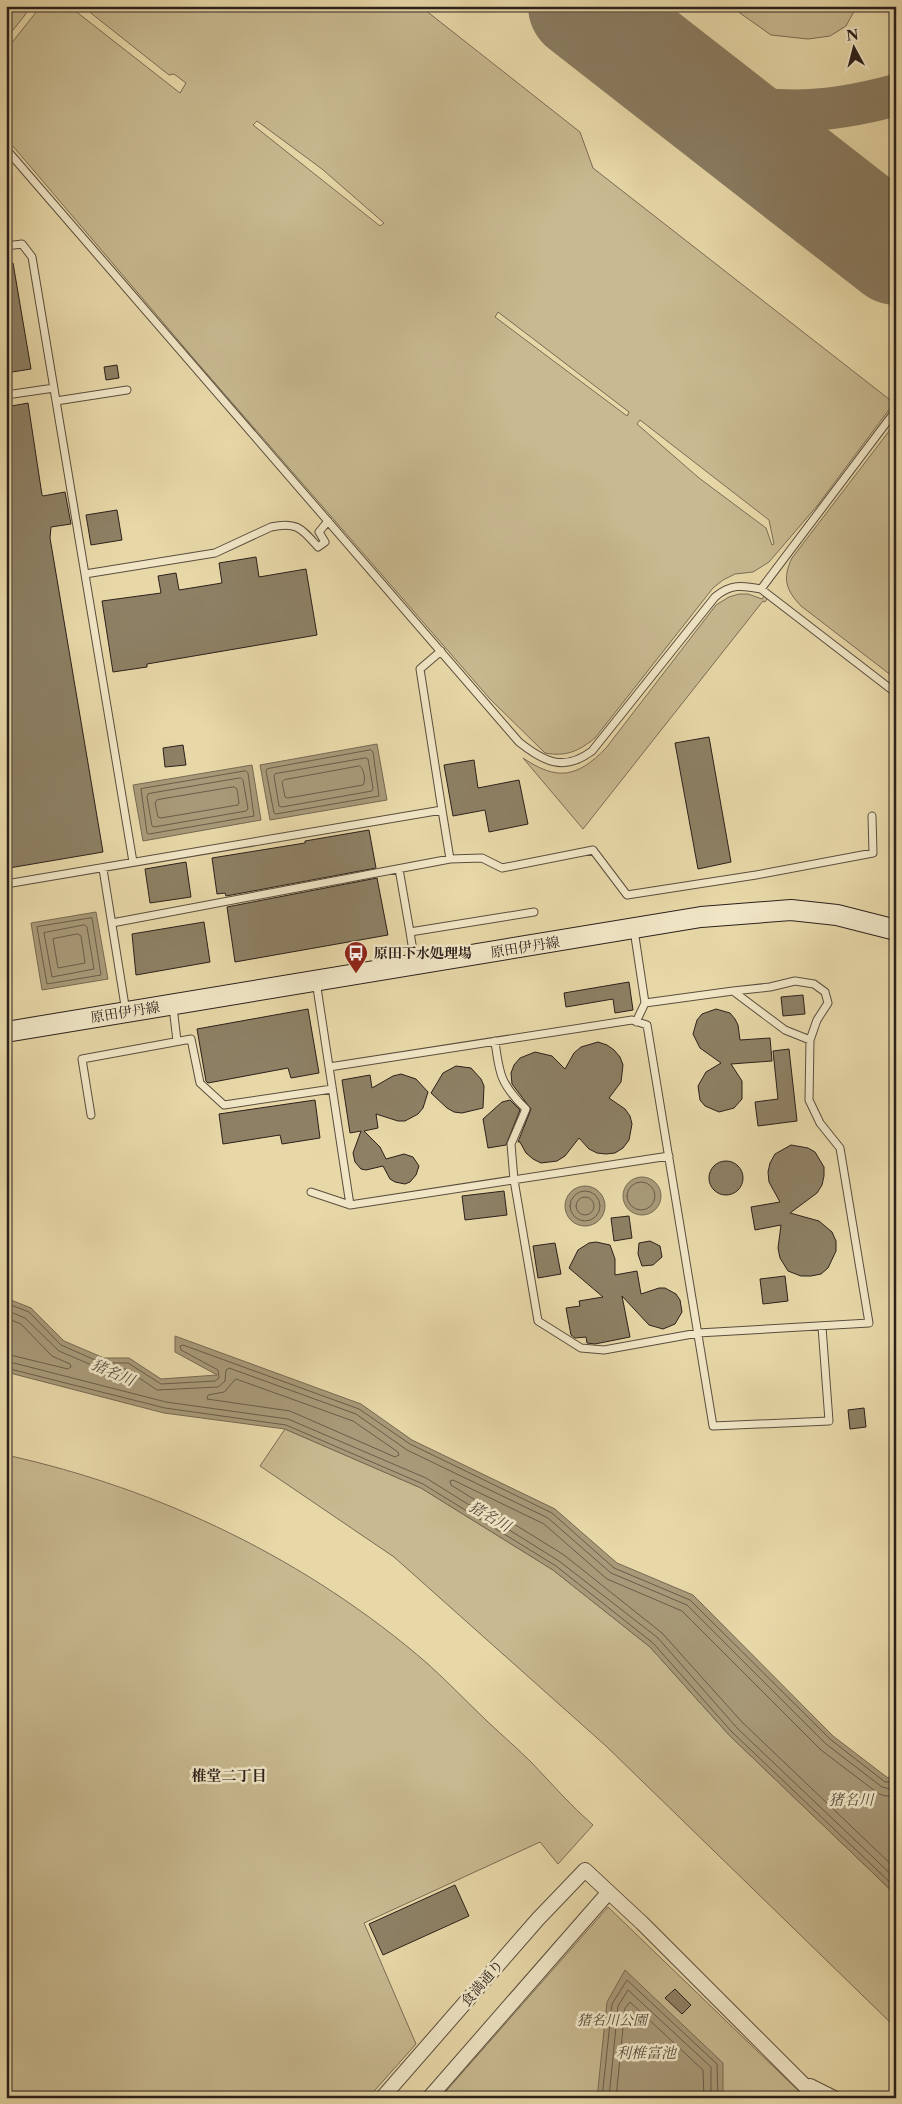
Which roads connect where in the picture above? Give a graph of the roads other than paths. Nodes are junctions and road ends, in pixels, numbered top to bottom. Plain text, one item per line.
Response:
1 (6, 149) edge
2 (6, 246) edge
3 (54, 388) junction
4 (127, 390) dead end
5 (6, 395) edge
6 (56, 401) junction
7 (896, 410) edge
8 (328, 521) junction
9 (85, 574) junction
10 (761, 589) junction
11 (441, 651) junction
12 (896, 693) edge
13 (442, 810) junction
14 (872, 816) dead end
15 (450, 859) junction
16 (133, 862) junction
17 (103, 869) junction
18 (399, 869) junction
19 (6, 884) edge
20 (534, 912) dead end
21 (112, 923) junction
22 (634, 929) junction
23 (896, 930) edge
24 (410, 932) junction
25 (416, 965) junction
26 (316, 981) junction
27 (733, 990) junction
28 (645, 1003) junction
29 (173, 1004) junction
30 (126, 1012) junction
31 (636, 1022) junction
32 (6, 1032) edge
33 (810, 1040) junction
34 (178, 1041) junction
35 (495, 1041) junction
36 (329, 1066) junction
37 (332, 1089) junction
38 (91, 1115) dead end
39 (668, 1156) junction
40 (514, 1180) junction
41 (311, 1192) dead end
42 (350, 1205) junction
43 (822, 1326) junction
44 (698, 1333) junction
45 (608, 1893) junction
46 (798, 2080) junction
47 (382, 2098) edge
48 (429, 2098) edge
49 (817, 2098) edge
50 (834, 2098) edge

1 - 8 lane
2 - 3 lane
3 - 5 lane
3 - 6 lane
4 - 6 lane
6 - 9 lane
7 - 10 lane
8 - 9 lane
8 - 11 lane
9 - 16 lane
10 - 11 lane
10 - 12 lane
11 - 13 lane
13 - 15 lane
13 - 16 lane
14 - 15 lane
15 - 18 lane
16 - 17 lane
17 - 19 lane
17 - 21 lane
18 - 21 lane
18 - 24 lane
20 - 24 lane
21 - 30 lane
22 - 23 street, 原田伊丹線
22 - 25 street, 原田伊丹線
22 - 28 lane
24 - 25 lane
25 - 26 street, 原田伊丹線
26 - 29 street, 原田伊丹線
26 - 36 lane
27 - 28 lane
27 - 33 lane
27 - 33 lane
28 - 31 lane
29 - 30 street, 原田伊丹線
29 - 34 lane
30 - 32 street, 原田伊丹線
31 - 35 lane
31 - 39 lane
33 - 43 lane
34 - 37 lane
34 - 38 lane
35 - 36 lane
35 - 40 lane
36 - 37 lane
37 - 42 lane
39 - 40 lane
39 - 44 lane
40 - 42 lane
40 - 44 lane
41 - 42 lane
43 - 44 lane
43 - 44 lane
45 - 46 street
45 - 47 street, 食満通り
45 - 48 street
46 - 49 street
46 - 50 street

